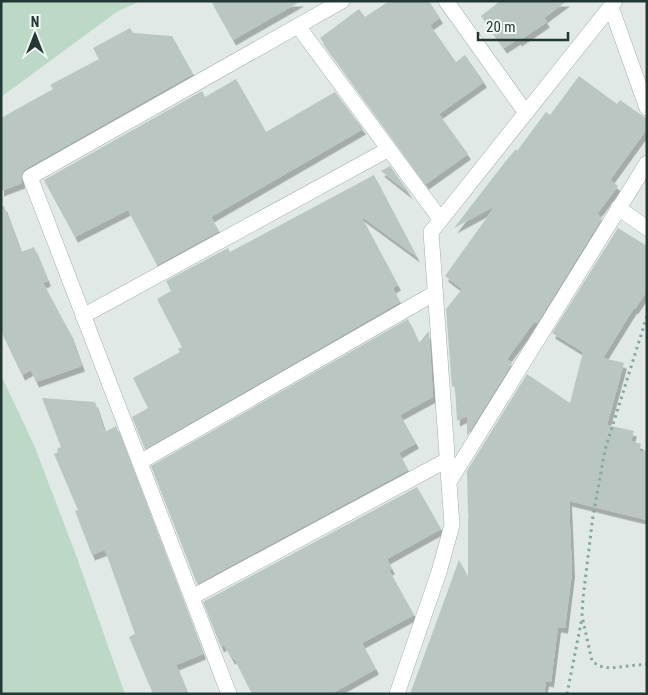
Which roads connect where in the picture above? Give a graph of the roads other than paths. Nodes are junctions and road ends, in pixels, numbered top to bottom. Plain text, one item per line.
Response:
1 (342, 1) edge
2 (446, 1) edge
3 (613, 4) edge
4 (298, 26) junction
5 (647, 108) edge
6 (526, 113) junction
7 (388, 149) junction
8 (647, 162) edge
9 (618, 208) junction
10 (441, 220) junction
11 (647, 228) edge
12 (435, 293) junction
13 (83, 316) junction
14 (447, 460) junction
15 (140, 462) junction
16 (449, 482) junction
17 (192, 597) junction
18 (229, 694) edge
19 (397, 694) edge

1 - 4 street
2 - 6 street
3 - 5 street
3 - 6 street
4 - 7 street
4 - 13 street
6 - 10 street
7 - 10 street
7 - 13 street
8 - 9 street
9 - 11 street
9 - 16 street
10 - 12 street
12 - 14 street
12 - 15 street
13 - 15 street
14 - 16 street
14 - 17 street
15 - 17 street
16 - 19 street
17 - 18 street

